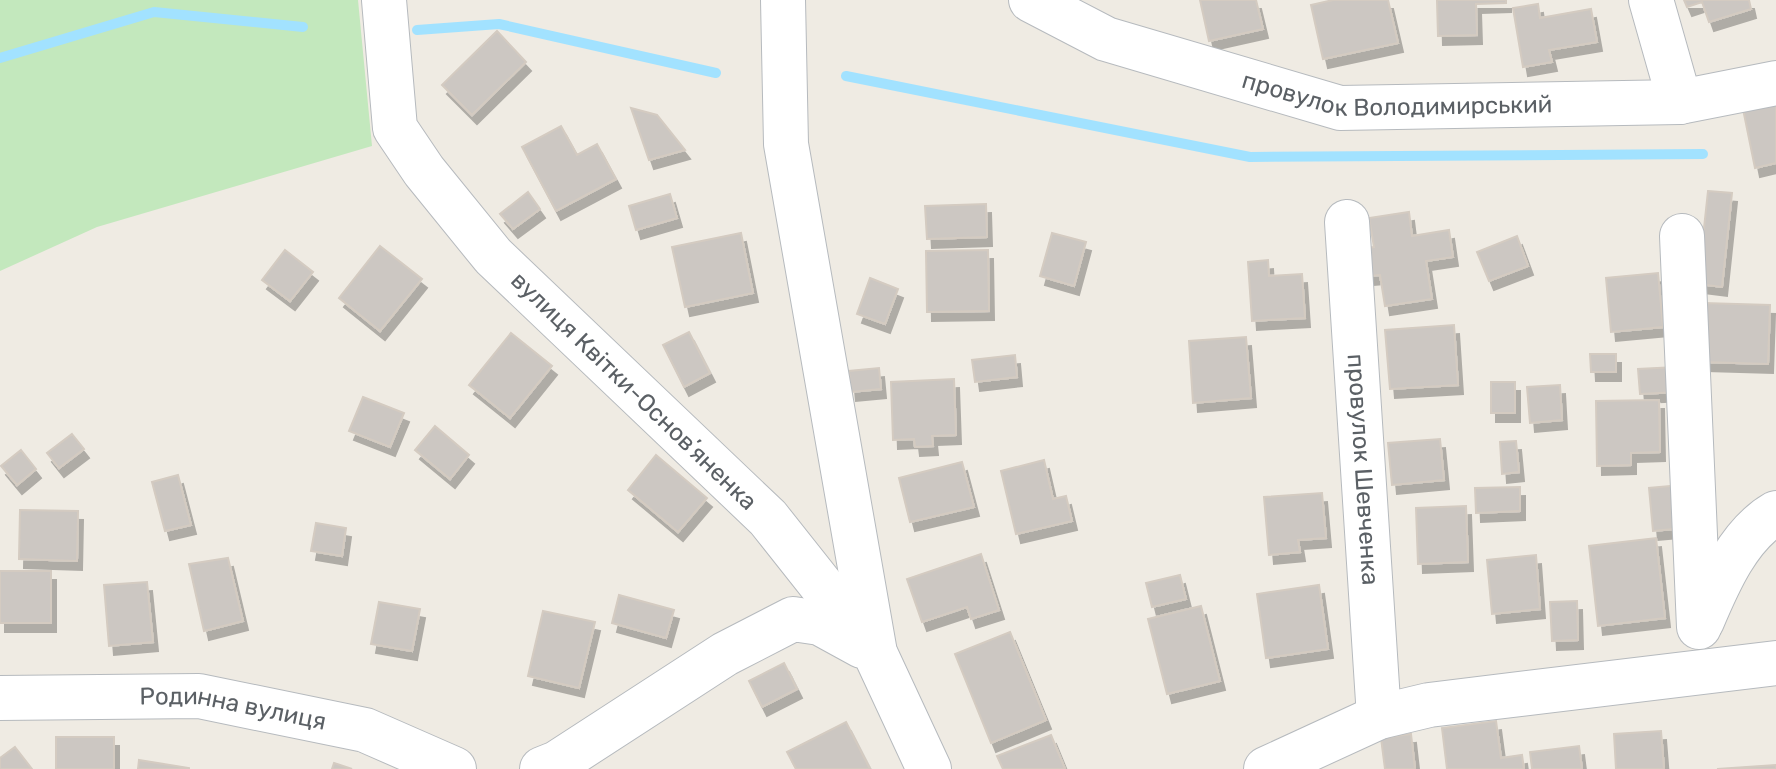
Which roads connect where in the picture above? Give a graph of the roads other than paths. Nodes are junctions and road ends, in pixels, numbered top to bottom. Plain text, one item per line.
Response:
1 (384, 0) edge
2 (783, 0) edge
3 (1031, 0) edge
4 (1651, 0) edge
5 (1776, 83) edge
6 (1680, 102) junction
7 (1347, 222) dead end
8 (1682, 236) dead end
9 (1776, 513) edge
10 (1699, 627) junction
11 (875, 653) junction
12 (1776, 663) edge
13 (1680, 675) junction
14 (0, 698) edge
15 (1379, 717) junction
16 (454, 769) edge
17 (542, 769) edge
18 (929, 769) edge
19 (1266, 769) edge

1 - 11 street, вулиця Квітки-Основʼяненка
2 - 11 street, вулиця Квітки-Основʼяненка
3 - 6 street, провулок Володимирський
4 - 6 street
5 - 6 street, провулок Володимирський
7 - 15 street, провулок Шевченка
8 - 10 street
9 - 10 street
10 - 13 street
11 - 17 street
11 - 18 street, вулиця Квітки-Основʼяненка
12 - 13 street
13 - 15 street
14 - 16 street, Родинна вулиця
15 - 19 street

